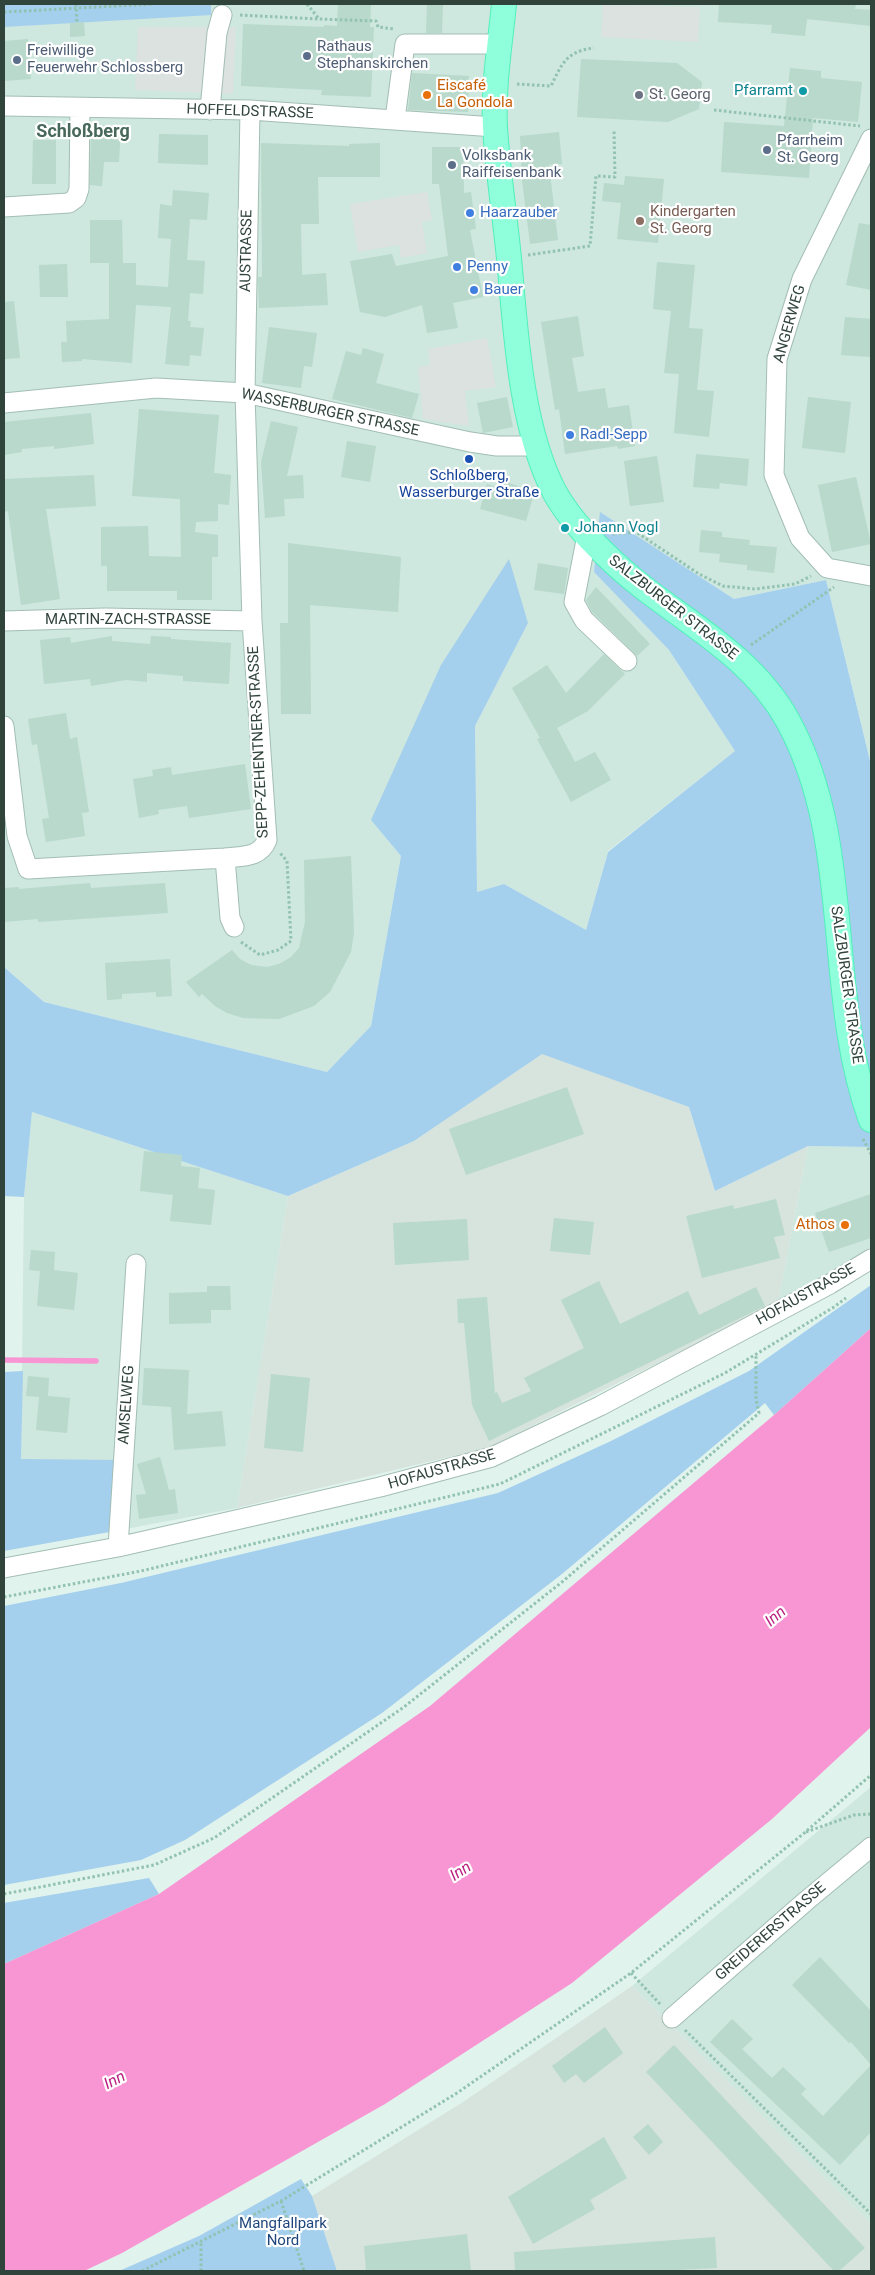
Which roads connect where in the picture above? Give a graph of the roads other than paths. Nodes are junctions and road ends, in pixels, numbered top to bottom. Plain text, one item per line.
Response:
1 (504, 4) edge
2 (222, 15) road end
3 (500, 44) junction
4 (4, 106) edge
5 (80, 108) junction
6 (210, 110) junction
7 (250, 110) junction
8 (395, 120) junction
9 (495, 127) junction
10 (867, 133) edge
11 (4, 207) edge
12 (245, 393) junction
13 (4, 403) edge
14 (537, 446) junction
15 (587, 535) junction
16 (871, 576) edge
17 (252, 620) junction
18 (4, 621) edge
19 (627, 661) dead end
20 (4, 726) edge
21 (10, 836) edge
22 (225, 858) junction
23 (234, 927) road end
24 (866, 1126) edge
25 (871, 1259) edge
26 (136, 1264) dead end
27 (118, 1547) junction
28 (4, 1568) edge
29 (871, 1848) edge
30 (672, 2018) road end

1 - 3 main road, SALZBURGER STRASSE
2 - 6 street
3 - 8 street
3 - 9 main road, SALZBURGER STRASSE
4 - 5 street, HOFFELDSTRASSE
5 - 6 street, HOFFELDSTRASSE
5 - 11 street
6 - 7 street, HOFFELDSTRASSE
7 - 8 street, HOFFELDSTRASSE
7 - 12 street, AUSTRASSE
8 - 9 street, HOFFELDSTRASSE
9 - 14 main road, SALZBURGER STRASSE
10 - 16 street, ANGERWEG
12 - 13 street, WASSERBURGER STRASSE
12 - 14 street, WASSERBURGER STRASSE
12 - 17 street, SEPP-ZEHENTNER-STRASSE
14 - 15 main road, SALZBURGER STRASSE
15 - 19 street
15 - 24 main road, SALZBURGER STRASSE
17 - 18 street, MARTIN-ZACH-STRASSE
17 - 22 street, SEPP-ZEHENTNER-STRASSE
20 - 21 street
21 - 22 street, SEPP-ZEHENTNER-STRASSE
22 - 23 street
25 - 27 street, HOFAUSTRASSE
26 - 27 street, AMSELWEG
27 - 28 street, HOFAUSTRASSE
29 - 30 street, GREIDERERSTRASSE

